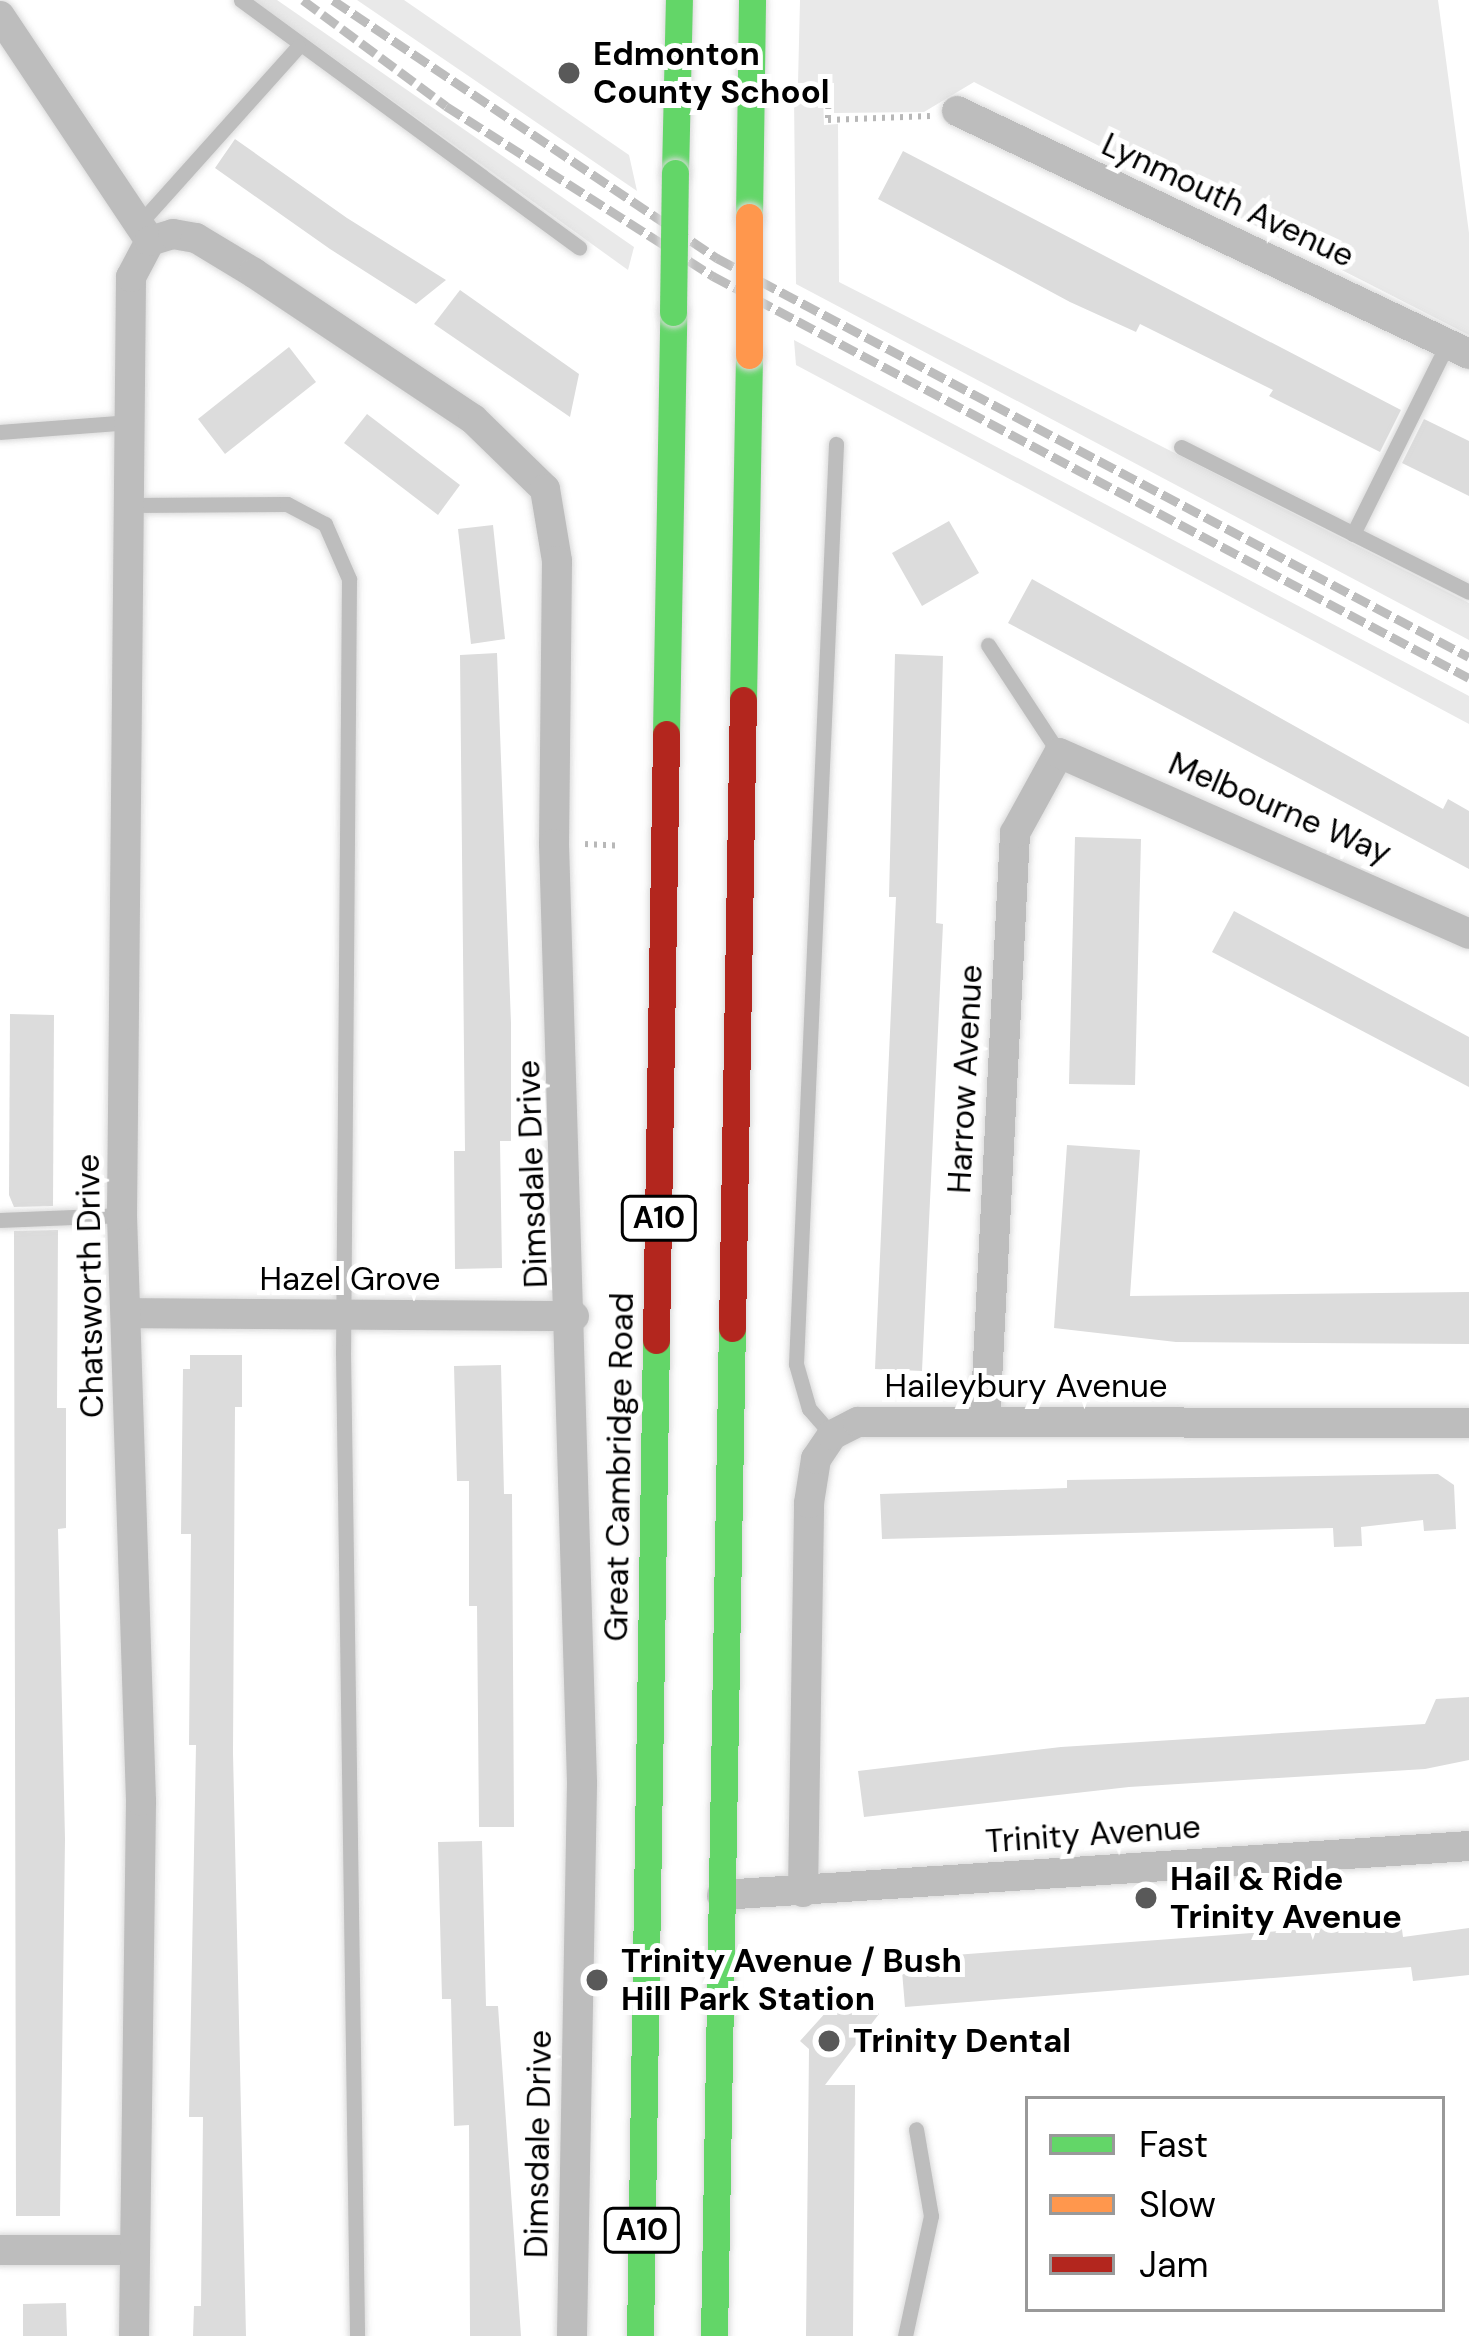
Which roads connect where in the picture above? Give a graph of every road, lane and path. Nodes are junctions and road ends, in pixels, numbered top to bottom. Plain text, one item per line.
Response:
1 (241, 0) edge
2 (679, 0) edge
3 (752, 0) edge
4 (0, 16) edge
5 (298, 46) junction
6 (786, 88) dead end
7 (957, 111) joint
8 (144, 233) junction
9 (579, 247) dead end
10 (1459, 348) edge
11 (130, 422) junction
12 (0, 432) edge
13 (836, 444) dead end
14 (1181, 447) dead end
15 (129, 505) junction
16 (1354, 534) junction
17 (1469, 592) edge
18 (988, 645) dead end
19 (1059, 753) junction
20 (582, 844) dead end
21 (635, 846) dead end
22 (1469, 934) edge
23 (122, 1215) junction
24 (0, 1220) edge
25 (125, 1313) junction
26 (344, 1315) junction
27 (574, 1316) junction
28 (986, 1420) junction
29 (1469, 1423) edge
30 (832, 1435) junction
31 (1469, 1846) edge
32 (803, 1892) junction
33 (722, 1895) junction
34 (644, 2124) junction
35 (916, 2129) dead end
36 (0, 2250) edge
37 (130, 2250) junction
38 (134, 2336) edge
39 (357, 2336) edge
40 (572, 2336) edge
41 (640, 2336) edge
42 (714, 2336) edge
43 (904, 2336) edge

1 - 5 lane
2 - 34 highway, Great Cambridge Road / A10, bridge
3 - 33 highway, A10, bridge
4 - 8 street
5 - 8 lane
5 - 9 lane
6 - 7 path
7 - 10 street, Lynmouth Avenue
8 - 11 street, Chatsworth Drive
8 - 27 street, Dimsdale Drive
10 - 16 lane
11 - 12 lane
11 - 15 street, Chatsworth Drive
13 - 30 lane
14 - 16 lane
15 - 23 street, Chatsworth Drive
15 - 26 lane
16 - 17 lane
18 - 19 lane
19 - 22 street, Melbourne Way
19 - 28 street, Harrow Avenue
20 - 21 path
23 - 24 lane
23 - 25 street, Chatsworth Drive
25 - 26 street, Hazel Grove
25 - 37 street, Chatsworth Drive
26 - 27 street, Hazel Grove
26 - 39 lane
27 - 40 street, Dimsdale Drive
28 - 29 street, Haileybury Avenue
28 - 30 street, Haileybury Avenue
30 - 32 street
31 - 32 street, Trinity Avenue
32 - 33 street, Trinity Avenue
33 - 34 highway, A10
33 - 42 highway, A10
34 - 41 highway, Great Cambridge Road / A10
35 - 43 lane
36 - 37 street
37 - 38 street, Chatsworth Drive

